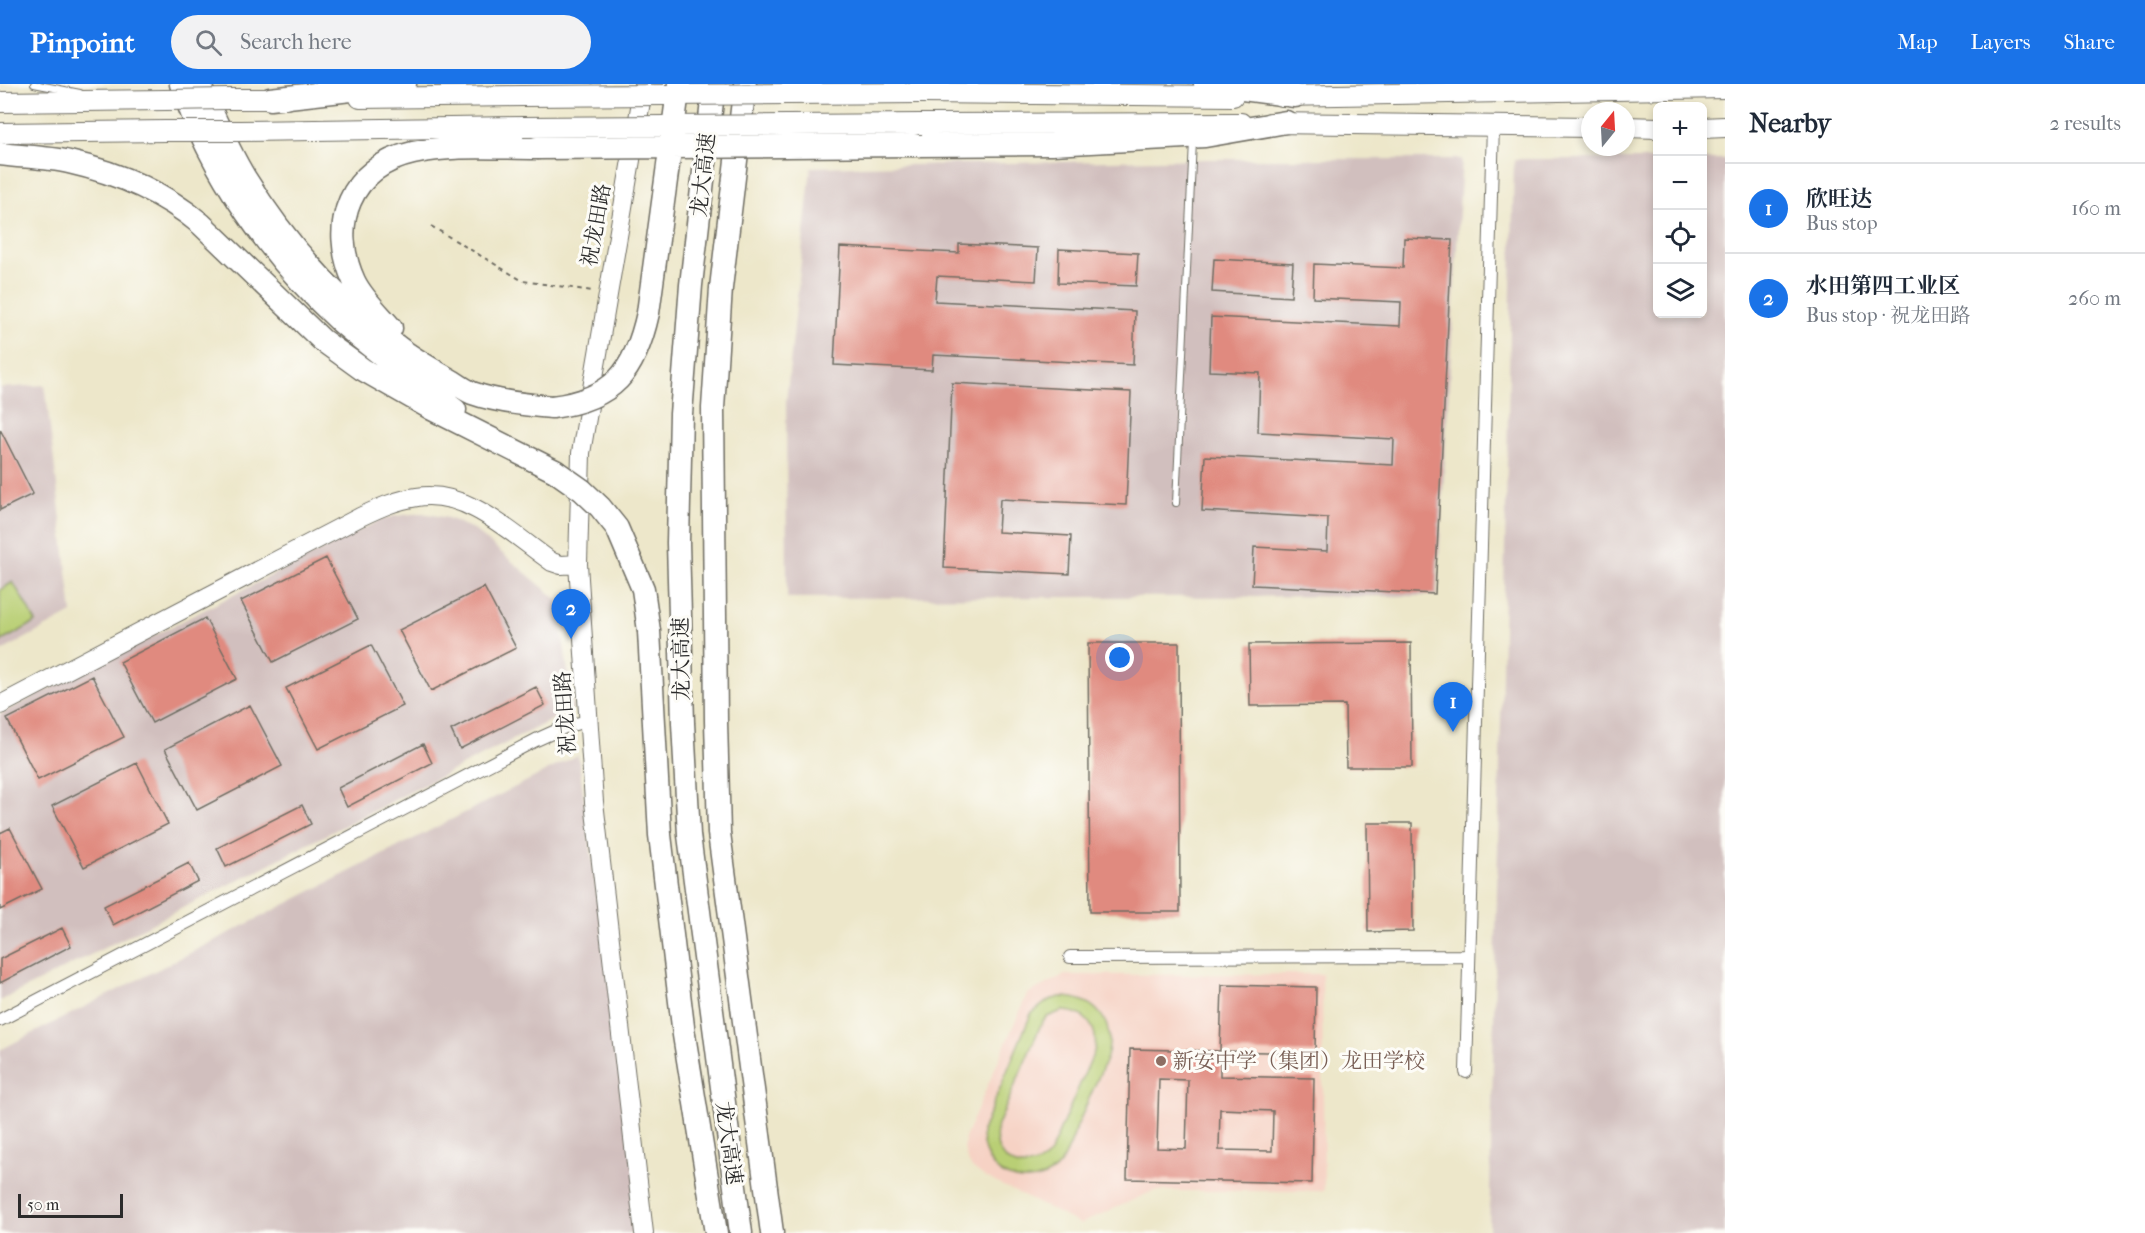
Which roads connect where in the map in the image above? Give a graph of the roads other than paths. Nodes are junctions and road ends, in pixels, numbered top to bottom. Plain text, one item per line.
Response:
1 (34, 84) edge
2 (181, 84) edge
3 (199, 84) edge
4 (405, 84) edge
5 (644, 84) edge
6 (680, 84) edge
7 (714, 84) edge
8 (745, 84) edge
9 (1205, 84) edge
10 (1725, 88) edge
11 (1295, 96) junction
12 (270, 99) junction
13 (131, 100) junction
14 (0, 102) edge
15 (1286, 122) junction
16 (1493, 125) junction
17 (1581, 127) edge
18 (1635, 127) edge
19 (1725, 127) edge
20 (1653, 128) edge
21 (1707, 128) edge
22 (0, 133) edge
23 (1193, 136) junction
24 (0, 154) edge
25 (416, 360) junction
26 (494, 441) junction
27 (1176, 503) dead end
28 (578, 564) junction
29 (0, 705) edge
30 (588, 720) junction
31 (1469, 956) junction
32 (1070, 957) dead end
33 (0, 1020) edge
34 (1466, 1072) dead end
35 (644, 1233) edge
36 (716, 1233) edge
37 (741, 1233) edge
38 (772, 1233) edge

1 - 13 lane
2 - 26 highway
3 - 25 highway
4 - 12 highway
5 - 28 street, 祝龙田路
6 - 25 highway, bridge
7 - 37 highway, 龙大高速
8 - 38 highway, 龙大高速
9 - 11 highway
10 - 11 main road
11 - 12 main road, bridge
12 - 13 main road, bridge
13 - 14 main road
15 - 16 main road
15 - 22 main road, bridge
15 - 23 highway
16 - 17 main road
16 - 31 street
18 - 20 main road
19 - 21 main road
23 - 25 highway, bridge
23 - 27 lane
24 - 26 highway
26 - 36 highway, bridge
28 - 29 street
28 - 30 street, 祝龙田路
30 - 33 street
30 - 35 street, 祝龙田路
31 - 32 street
31 - 34 street

